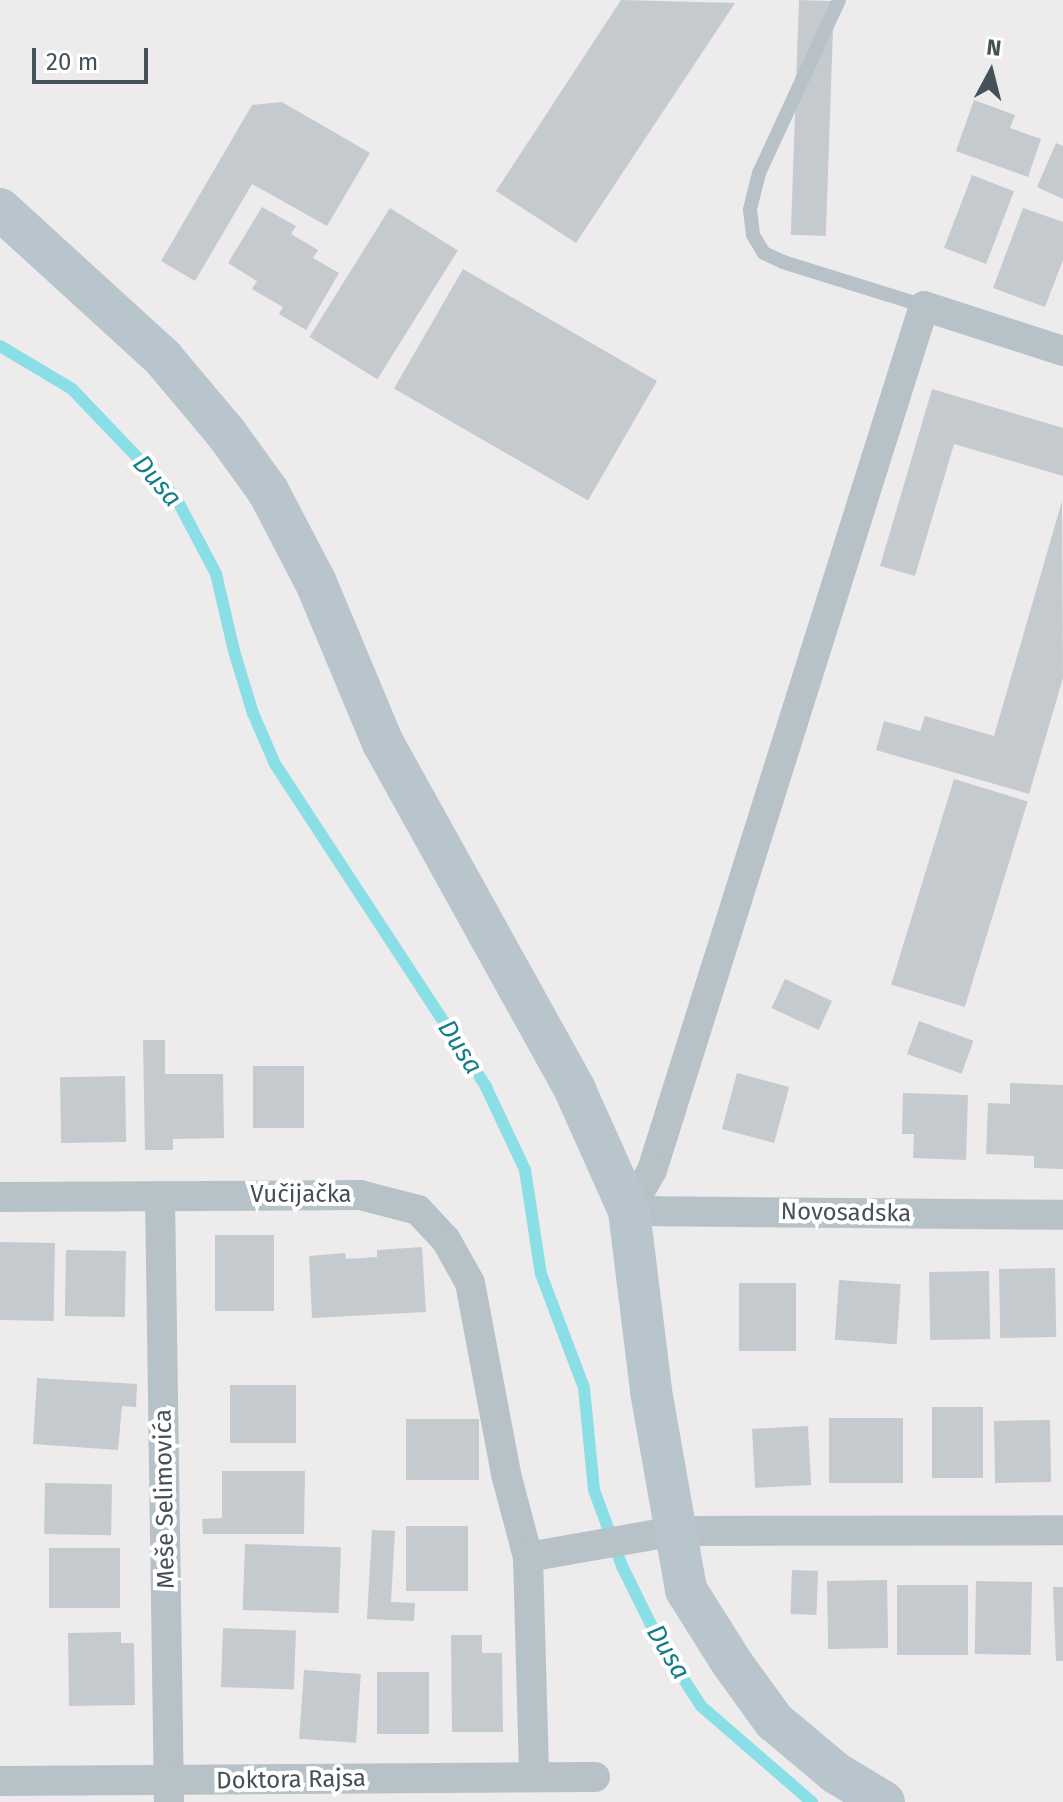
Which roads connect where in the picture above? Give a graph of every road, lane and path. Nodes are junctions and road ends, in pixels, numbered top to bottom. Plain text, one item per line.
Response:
1 (839, 0) edge
2 (0, 209) edge
3 (924, 306) junction
4 (1063, 351) edge
5 (160, 1196) junction
6 (0, 1197) edge
7 (629, 1211) junction
8 (1063, 1215) edge
9 (1063, 1530) edge
10 (660, 1535) junction
11 (528, 1557) junction
12 (534, 1776) junction
13 (595, 1777) dead end
14 (0, 1781) edge
15 (169, 1792) edge
16 (884, 1802) edge

1 - 3 lane
2 - 7 main road
3 - 4 street
3 - 7 street
5 - 6 street, Vučijačka
5 - 11 street, Vučijačka
5 - 15 street, Meše Selimovića
7 - 8 street, Novosadska
7 - 10 main road
9 - 10 street
10 - 11 street
10 - 16 main road
11 - 12 street
12 - 13 street, Doktora Rajsa
12 - 15 street, Doktora Rajsa
14 - 15 street, Doktora Rajsa

